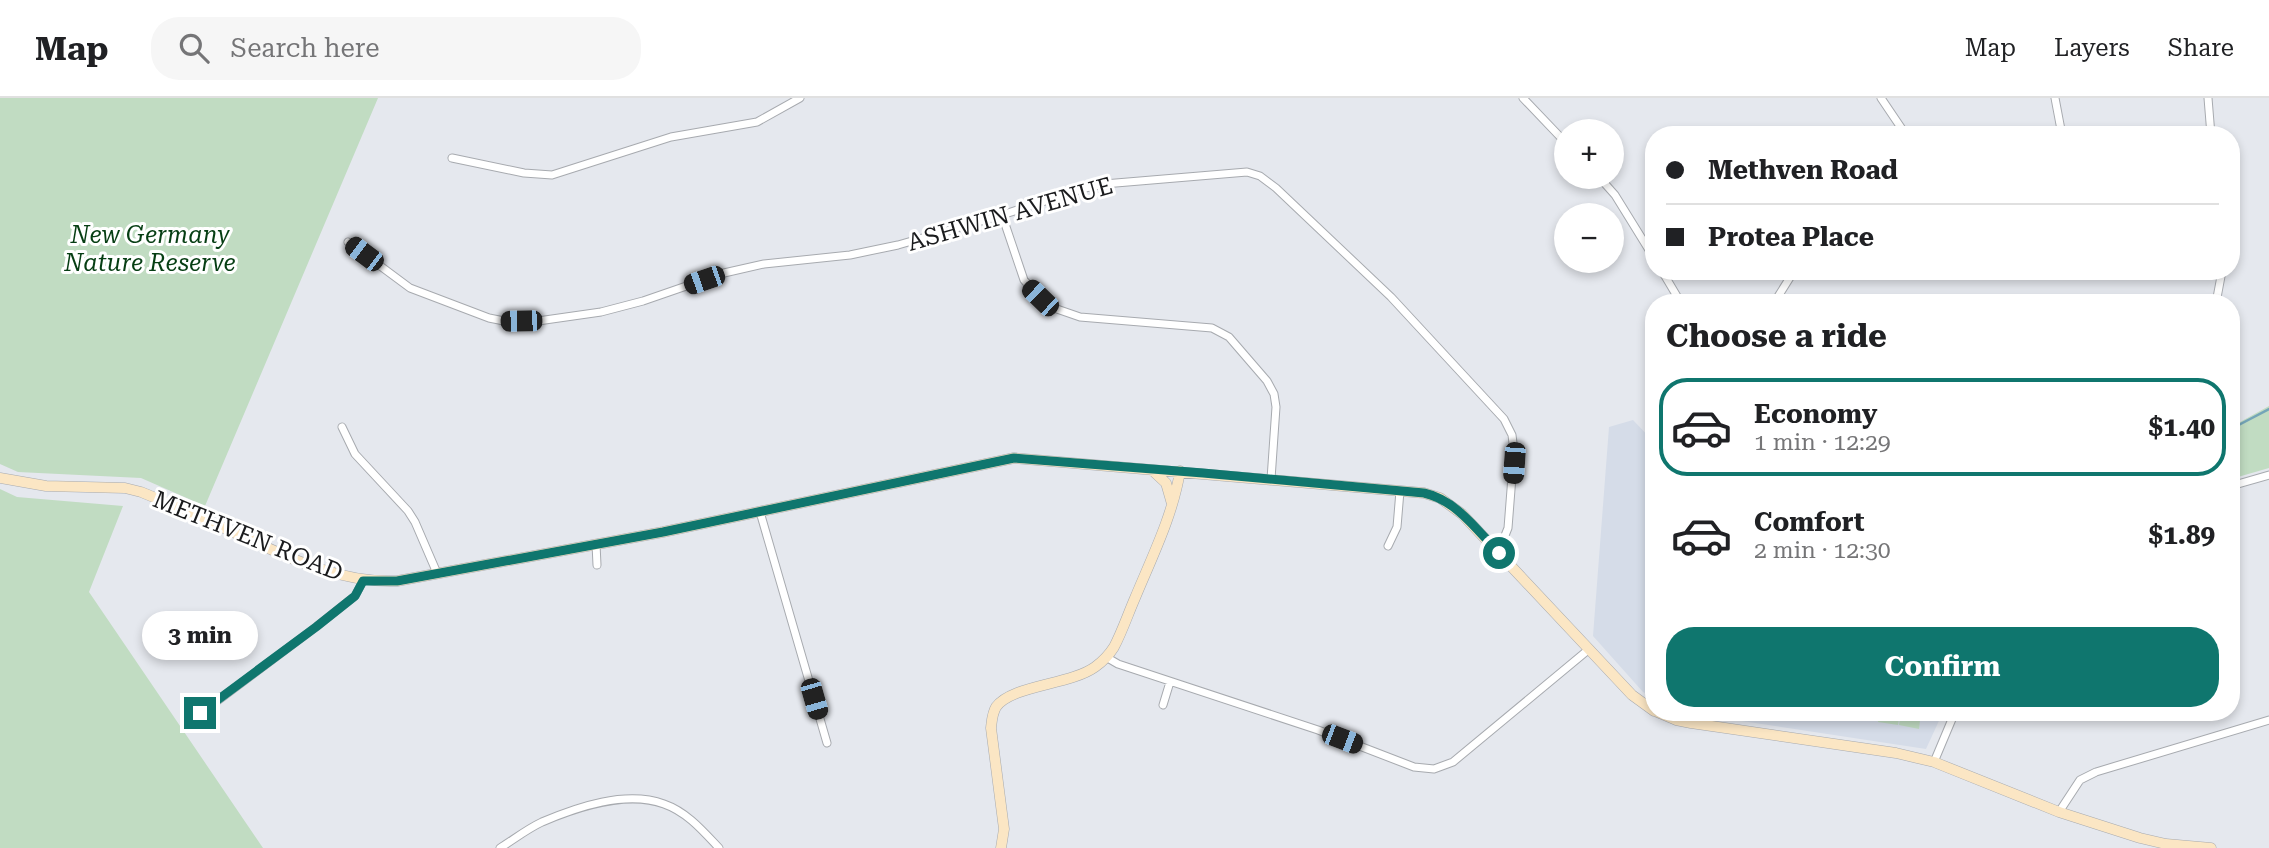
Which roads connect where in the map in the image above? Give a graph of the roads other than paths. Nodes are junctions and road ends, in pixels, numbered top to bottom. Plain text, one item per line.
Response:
1 (800, 98) edge
2 (1522, 98) edge
3 (1881, 98) edge
4 (2054, 98) edge
5 (2208, 98) edge
6 (1900, 126) edge
7 (2060, 126) edge
8 (2210, 126) edge
9 (1554, 131) edge
10 (452, 158) dead end
11 (1610, 189) edge
12 (1002, 215) junction
13 (348, 242) dead end
14 (1645, 243) edge
15 (342, 427) dead end
16 (1149, 468) junction
17 (1180, 471) junction
18 (2269, 475) edge
19 (0, 478) edge
20 (1271, 479) junction
21 (2240, 483) edge
22 (1400, 491) junction
23 (1172, 504) junction
24 (760, 512) junction
25 (596, 544) junction
26 (1388, 546) dead end
27 (1499, 553) junction
28 (597, 565) dead end
29 (437, 573) junction
30 (363, 581) junction
31 (1588, 650) junction
32 (1106, 657) junction
33 (1170, 681) junction
34 (1645, 704) edge
35 (1163, 705) dead end
36 (200, 713) dead end
37 (2269, 720) edge
38 (1681, 721) edge
39 (1951, 721) edge
40 (827, 743) dead end
41 (1934, 762) junction
42 (2059, 812) junction
43 (500, 848) edge
44 (719, 848) edge
45 (1001, 848) edge
46 (2211, 848) edge

1 - 10 street
2 - 9 street
3 - 6 street
4 - 7 street
5 - 8 street
11 - 14 street
12 - 13 street, ASHWIN AVENUE
12 - 20 street
12 - 27 street, ASHWIN AVENUE
15 - 29 street
16 - 17 street, METHVEN ROAD
16 - 23 street
16 - 24 street, METHVEN ROAD
17 - 20 street, METHVEN ROAD
17 - 23 street
18 - 21 street
19 - 30 street, METHVEN ROAD
20 - 22 street, METHVEN ROAD
22 - 26 street
22 - 27 street, METHVEN ROAD
23 - 32 street
24 - 25 street, METHVEN ROAD
24 - 40 street
25 - 28 street
25 - 29 street, METHVEN ROAD
27 - 31 street, METHVEN ROAD
29 - 30 street, METHVEN ROAD
30 - 36 street
31 - 33 street
31 - 34 street, METHVEN ROAD
32 - 33 street
32 - 45 street
33 - 35 street
37 - 42 street
38 - 41 street, METHVEN ROAD
39 - 41 street
41 - 42 street, METHVEN ROAD
42 - 46 street, METHVEN ROAD
43 - 44 street

